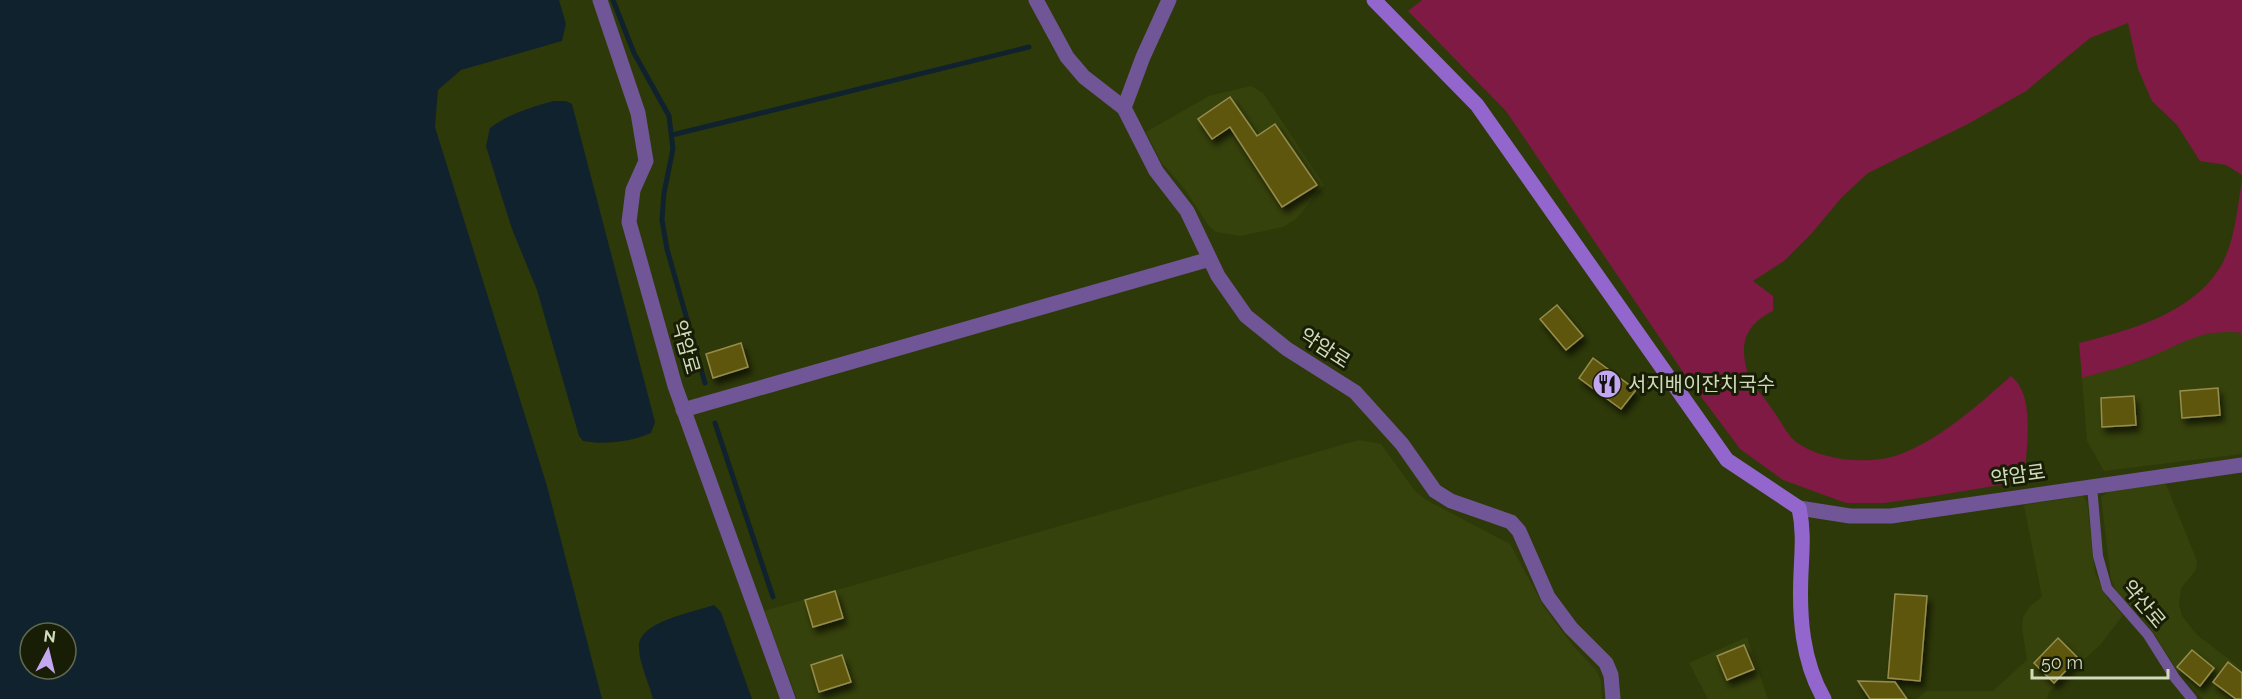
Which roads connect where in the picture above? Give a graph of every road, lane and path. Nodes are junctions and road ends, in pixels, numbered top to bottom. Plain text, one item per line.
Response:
1 (600, 0) edge
2 (1036, 0) edge
3 (1169, 0) edge
4 (1374, 0) edge
5 (1124, 108) junction
6 (1210, 259) junction
7 (683, 410) junction
8 (2242, 465) edge
9 (2092, 486) junction
10 (1799, 508) junction
11 (788, 699) edge
12 (1613, 699) edge
13 (1824, 699) edge
14 (2192, 699) edge

1 - 7 street, 약암로
2 - 5 street, 약암로
3 - 5 street
4 - 10 street, 약암로
5 - 6 street, 약암로
6 - 7 street
6 - 12 street, 약암로
7 - 11 street, 약암로
8 - 9 street, 약암로
9 - 10 street, 약암로
9 - 14 lane, 약산로
10 - 13 street

